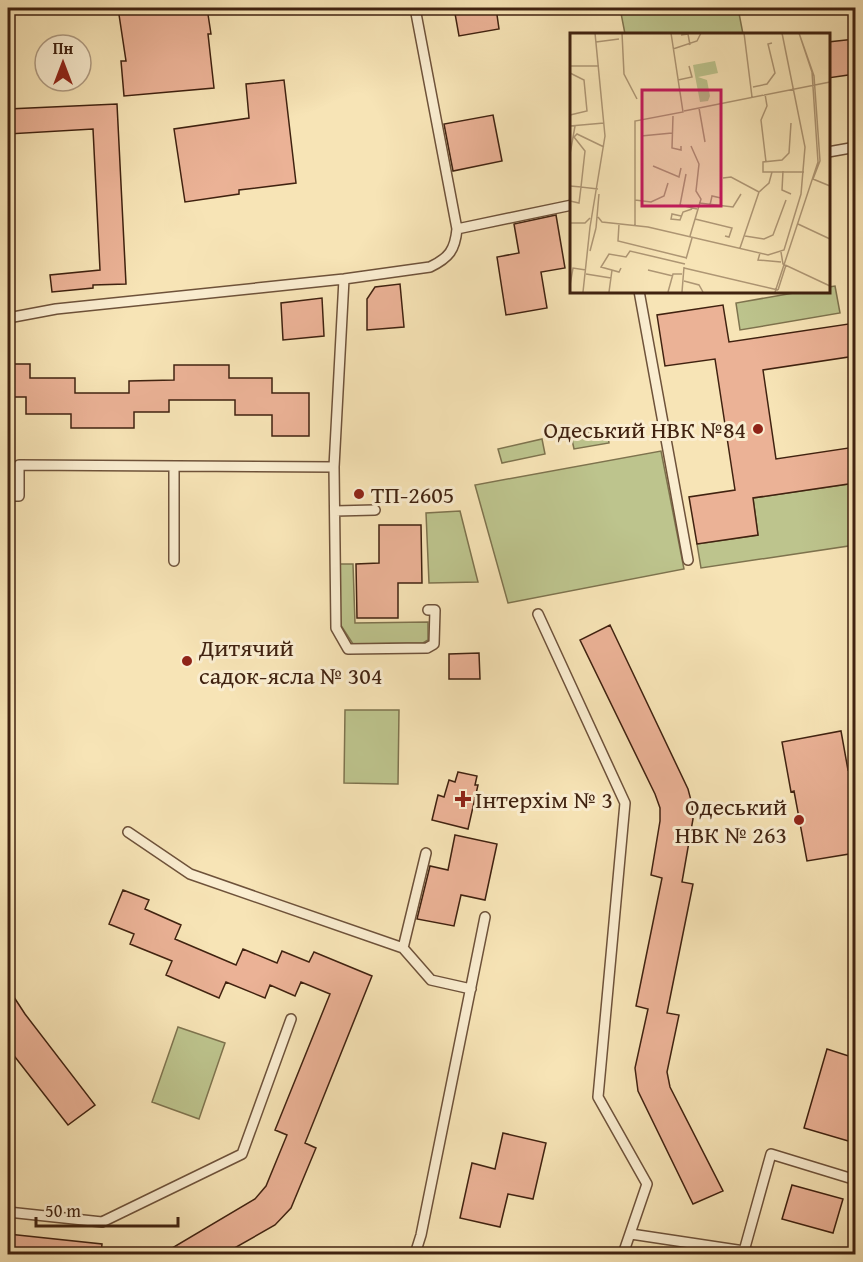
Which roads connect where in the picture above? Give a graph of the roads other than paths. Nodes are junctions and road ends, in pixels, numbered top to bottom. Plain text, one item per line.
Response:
1 (415, 8) edge
2 (855, 147) edge
3 (830, 152) edge
4 (570, 205) edge
5 (457, 229) junction
6 (344, 279) junction
7 (639, 292) edge
8 (8, 318) edge
9 (174, 466) junction
10 (334, 467) junction
11 (8, 496) edge
12 (375, 510) dead end
13 (335, 511) junction
14 (688, 560) dead end
15 (174, 561) dead end
16 (428, 610) dead end
17 (538, 614) dead end
18 (128, 832) dead end
19 (426, 853) dead end
20 (485, 917) dead end
21 (403, 948) junction
22 (471, 989) junction
23 (291, 1019) dead end
24 (855, 1179) edge
25 (8, 1212) edge
26 (631, 1234) junction
27 (744, 1251) junction
28 (415, 1254) edge
29 (623, 1254) edge
30 (758, 1254) edge

1 - 5 lane
2 - 3 lane
4 - 5 lane
5 - 6 lane
6 - 8 lane
6 - 10 lane
7 - 14 lane
9 - 10 lane
9 - 11 lane
9 - 15 lane
10 - 13 lane
12 - 13 lane
13 - 16 lane
17 - 26 lane
18 - 21 lane
19 - 21 lane
20 - 22 lane
21 - 22 lane
22 - 28 lane
23 - 25 lane
24 - 27 lane
26 - 27 lane
26 - 29 lane
27 - 30 lane

